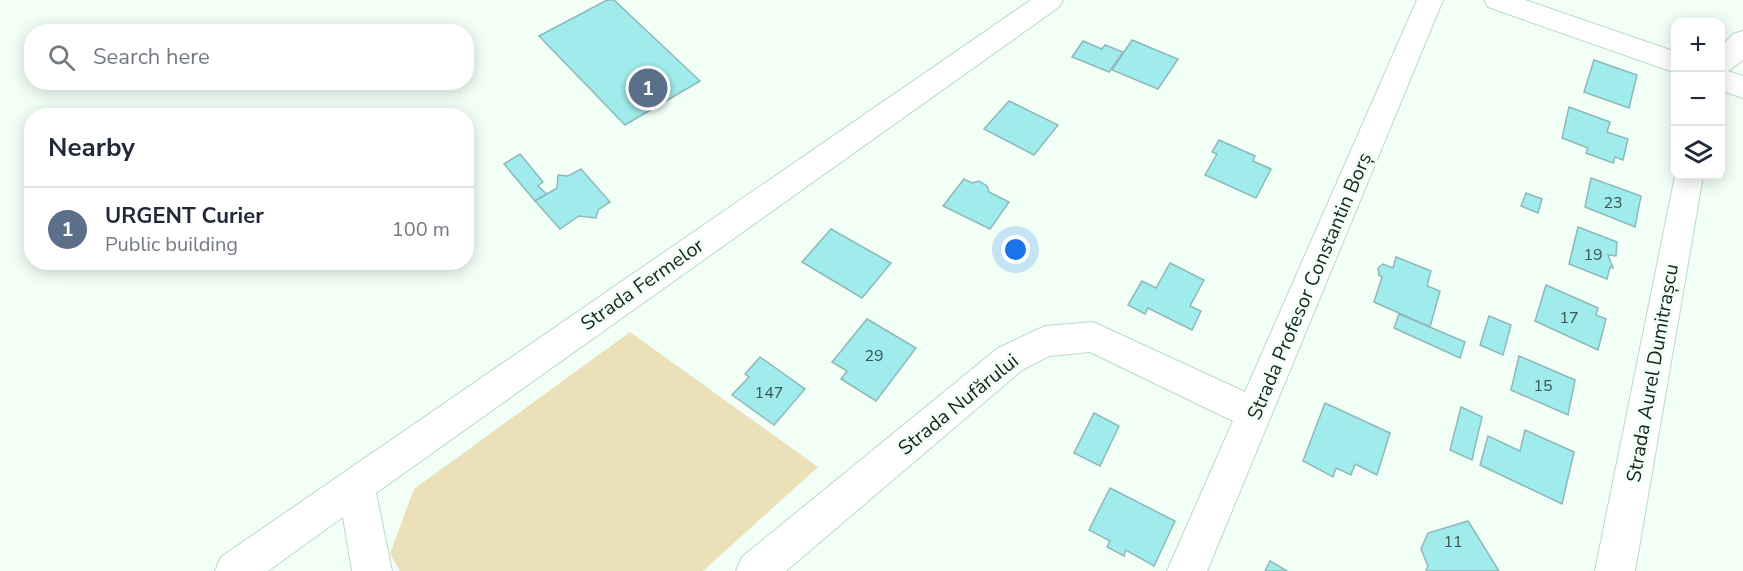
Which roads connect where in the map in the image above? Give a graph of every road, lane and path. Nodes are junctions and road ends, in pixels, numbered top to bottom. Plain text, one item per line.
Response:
1 (1050, 0) edge
2 (1430, 0) edge
3 (1497, 0) edge
4 (1743, 41) edge
5 (1725, 59) edge
6 (1671, 61) edge
7 (1725, 81) edge
8 (1743, 87) edge
9 (1687, 180) edge
10 (1255, 414) junction
11 (356, 485) junction
12 (245, 569) edge
13 (372, 571) edge
14 (756, 571) edge
15 (1186, 571) edge
16 (1616, 571) edge

1 - 11 street, Strada Fermelor
2 - 10 street, Strada Profesor Constantin Borș
3 - 6 street
4 - 5 street
7 - 8 street
9 - 16 street, Strada Aurel Dumitrașcu
10 - 14 street, Strada Nufărului
10 - 15 street, Strada Profesor Constantin Borș
11 - 12 street, Strada Fermelor
11 - 13 street

